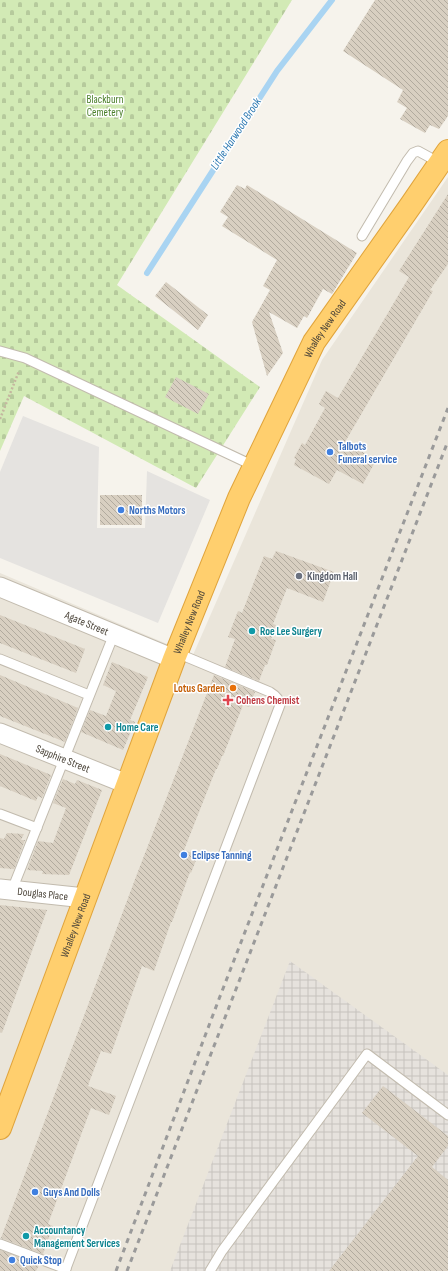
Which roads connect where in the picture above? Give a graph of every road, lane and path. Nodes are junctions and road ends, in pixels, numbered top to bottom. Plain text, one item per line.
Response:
1 (444, 157) edge
2 (362, 236) dead end
3 (0, 351) edge
4 (25, 358) junction
5 (0, 419) edge
6 (254, 466) junction
7 (0, 587) edge
8 (114, 634) junction
9 (175, 656) junction
10 (0, 659) edge
11 (89, 696) junction
12 (0, 733) edge
13 (64, 759) junction
14 (127, 784) junction
15 (0, 814) edge
16 (37, 828) junction
17 (6, 890) edge
18 (86, 898) junction
19 (448, 1115) edge
20 (0, 1128) edge
21 (0, 1244) edge
22 (66, 1270) edge
23 (210, 1271) edge

1 - 2 lane
1 - 6 highway, Whalley New Road
3 - 4 lane
4 - 5 path
4 - 6 lane
6 - 9 highway, Whalley New Road
7 - 8 street, Agate Street
8 - 9 street, Agate Street
8 - 11 lane
9 - 14 highway, Whalley New Road
9 - 22 lane
10 - 11 lane
11 - 13 lane
12 - 13 street, Sapphire Street
13 - 14 street, Sapphire Street
13 - 16 lane
14 - 18 highway, Whalley New Road
15 - 16 lane
16 - 17 lane
17 - 18 street, Douglas Place
18 - 20 highway, Whalley New Road
19 - 23 lane
21 - 22 lane

